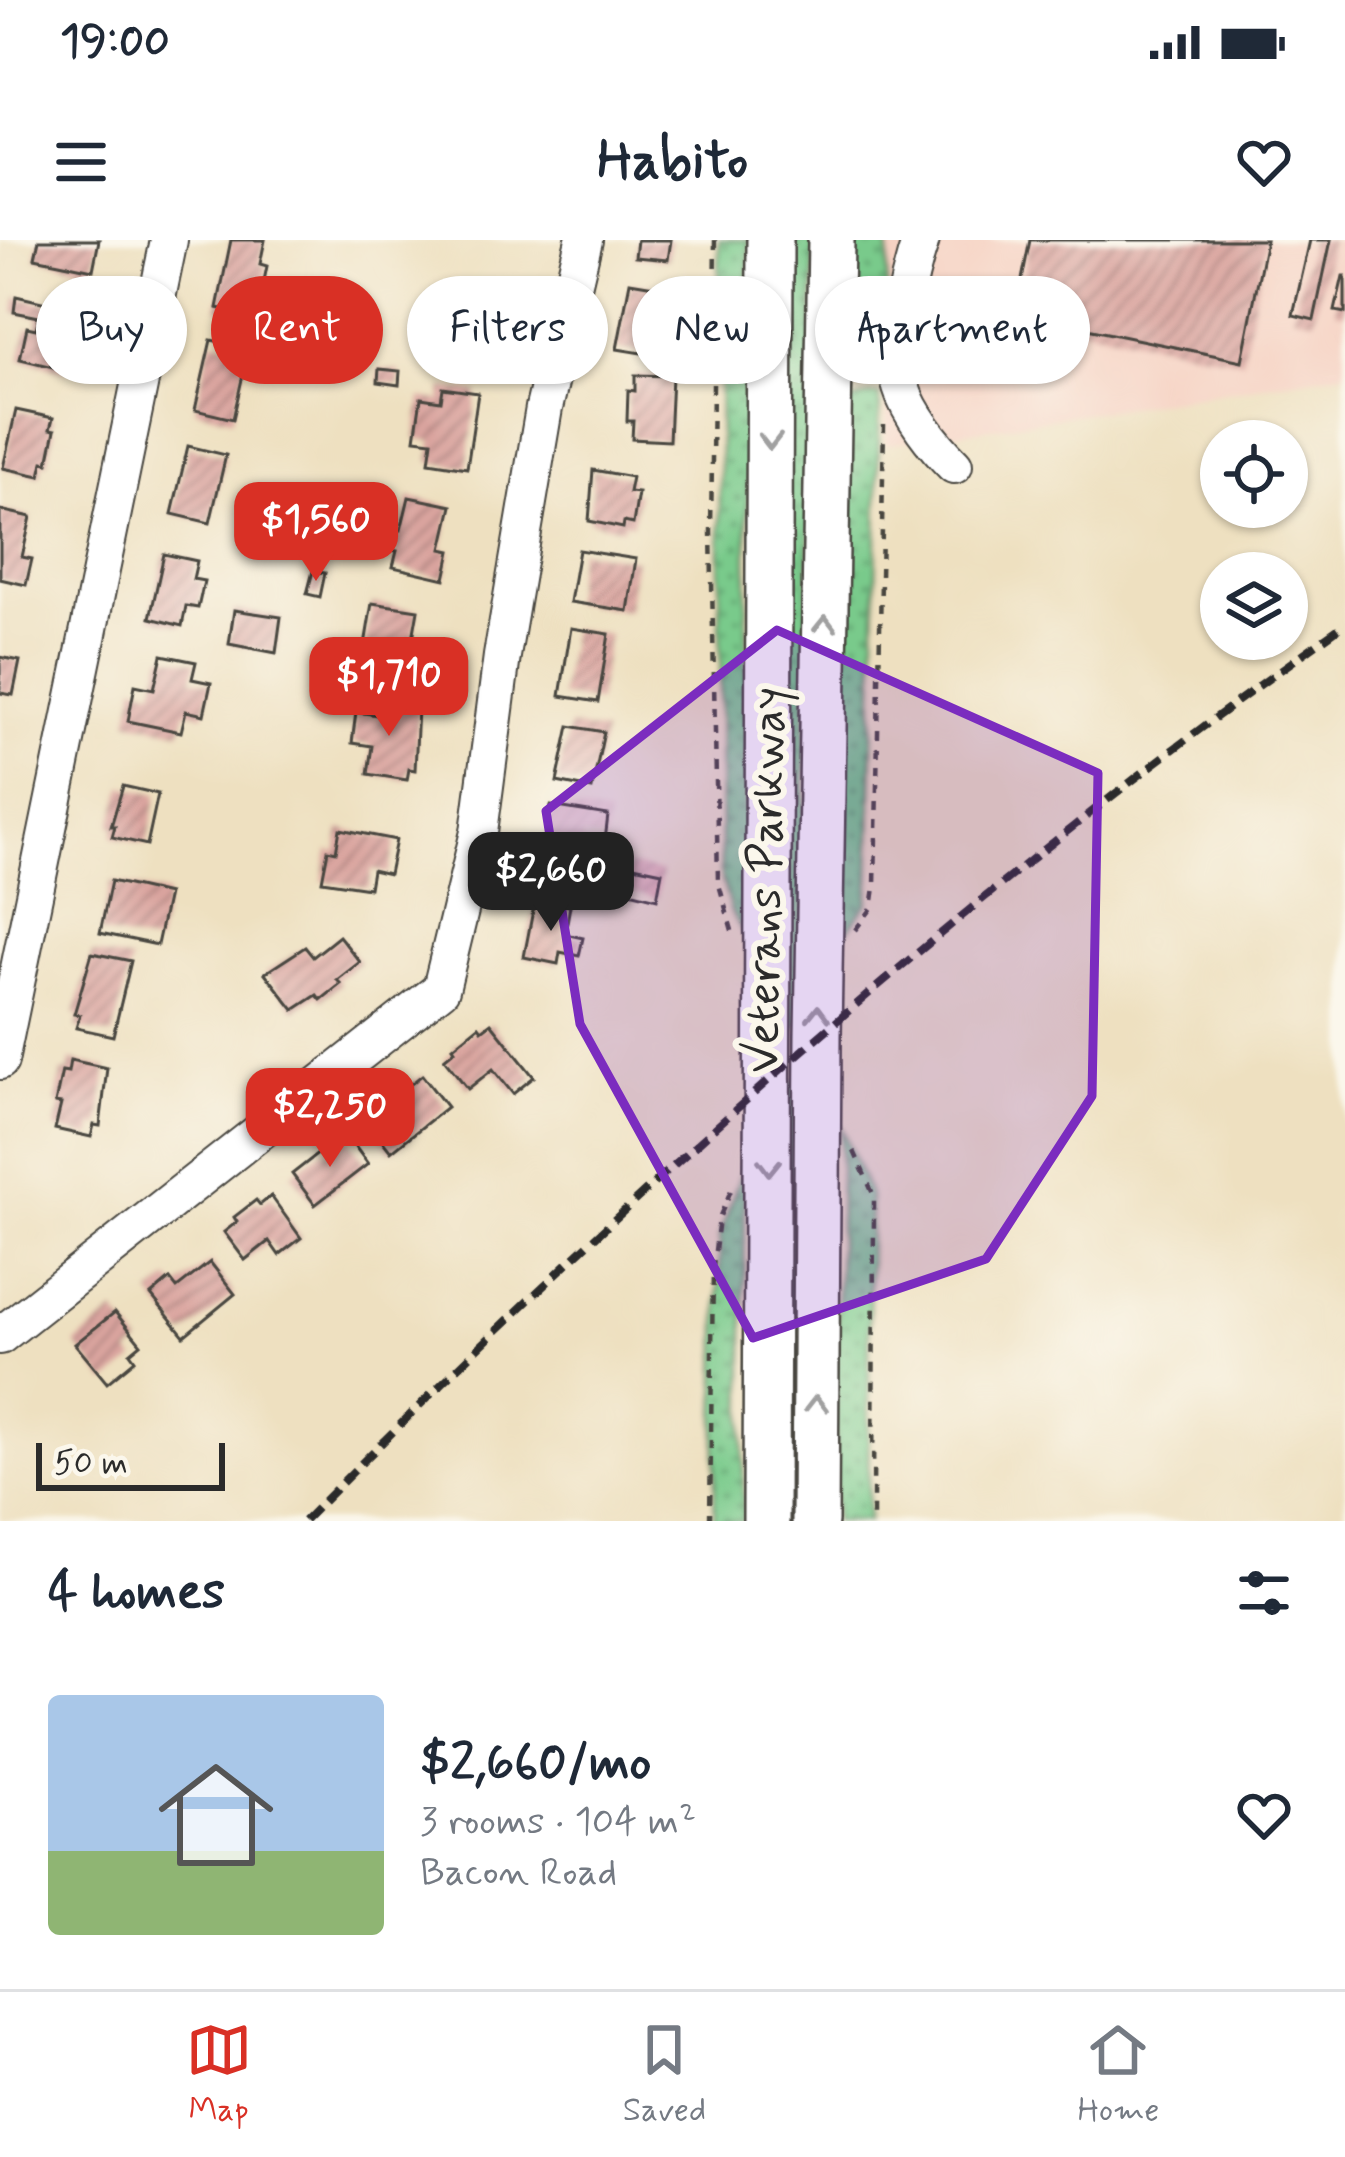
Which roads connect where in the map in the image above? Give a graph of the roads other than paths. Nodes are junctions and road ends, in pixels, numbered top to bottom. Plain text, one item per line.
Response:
1 (169, 240) edge
2 (584, 240) edge
3 (770, 240) edge
4 (831, 240) edge
5 (921, 240) edge
6 (954, 465) dead end
7 (0, 1061) edge
8 (0, 1336) edge
9 (766, 1521) edge
10 (815, 1521) edge

1 - 7 street
2 - 8 street
3 -> 9 main road, Veterans Parkway
10 -> 4 main road, Veterans Parkway
5 - 6 street

